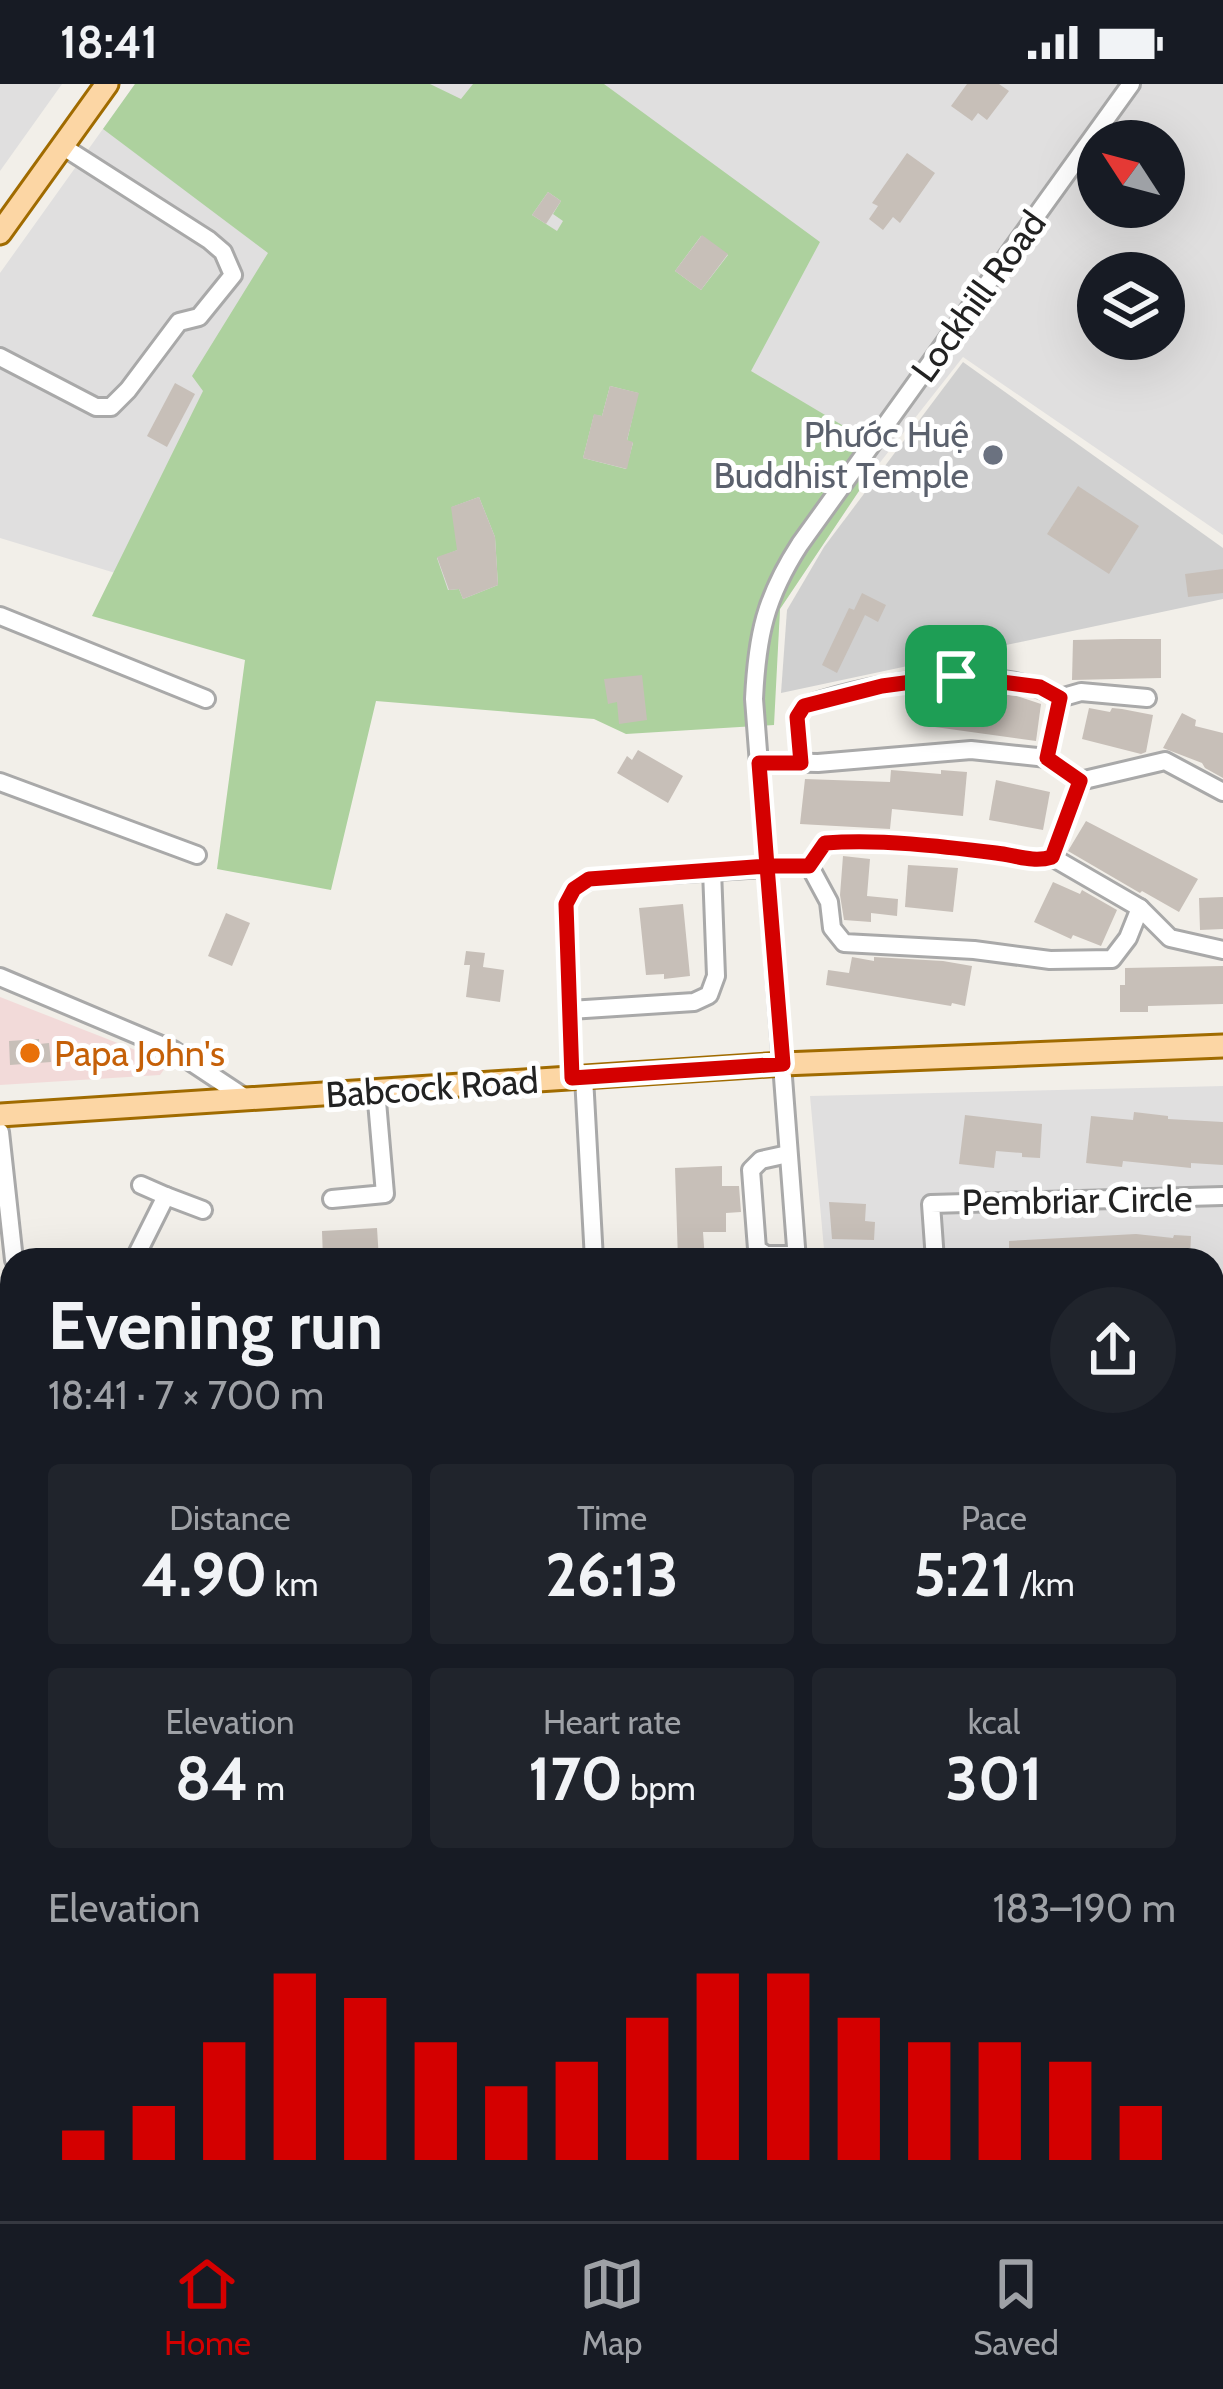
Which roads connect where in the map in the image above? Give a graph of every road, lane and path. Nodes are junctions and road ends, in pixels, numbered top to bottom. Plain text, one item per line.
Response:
1 (1131, 84) edge
2 (102, 86) edge
3 (62, 146) junction
4 (0, 233) edge
5 (0, 357) edge
6 (0, 616) edge
7 (1060, 698) junction
8 (1147, 698) dead end
9 (206, 699) dead end
10 (1047, 758) junction
11 (759, 763) junction
12 (801, 763) junction
13 (1080, 781) junction
14 (0, 782) edge
15 (1223, 792) edge
16 (197, 855) dead end
17 (1052, 857) junction
18 (767, 866) junction
19 (809, 866) junction
20 (712, 870) junction
21 (1140, 908) junction
22 (1223, 950) edge
23 (0, 977) edge
24 (570, 1010) junction
25 (1223, 1046) edge
26 (783, 1064) junction
27 (578, 1077) junction
28 (376, 1090) junction
29 (247, 1099) junction
30 (0, 1115) edge
31 (0, 1132) edge
32 (788, 1154) junction
33 (141, 1185) dead end
34 (166, 1196) junction
35 (1223, 1196) edge
36 (332, 1199) dead end
37 (203, 1210) dead end
38 (13, 1248) edge
39 (140, 1248) edge
40 (593, 1248) edge
41 (758, 1248) edge
42 (796, 1248) edge
43 (933, 1248) edge

1 - 11 street, Lockhill Road
2 - 3 main road
3 - 4 main road
3 - 5 street
6 - 9 street
7 - 8 street
7 - 10 street
7 - 12 street
10 - 12 street
10 - 13 street
11 - 12 street
11 - 18 street, Lockhill Road
13 - 15 street
13 - 17 street
14 - 16 street
17 - 19 street
17 - 21 street
18 - 19 street
18 - 20 street
18 - 26 street, Lockhill Road
19 - 21 street
20 - 24 street
20 - 24 street
21 - 22 street
23 - 29 street
24 - 27 street
25 - 26 main road, Babcock Road
26 - 27 main road, Babcock Road
26 - 32 street, Lockhill Road
27 - 28 main road, Babcock Road
27 - 40 street
28 - 29 main road, Babcock Road
28 - 36 street
29 - 30 main road, Babcock Road
31 - 38 street
32 - 41 street
32 - 42 street, Lockhill Road
33 - 34 street
34 - 37 street
34 - 39 street
35 - 43 street, Pembriar Circle

